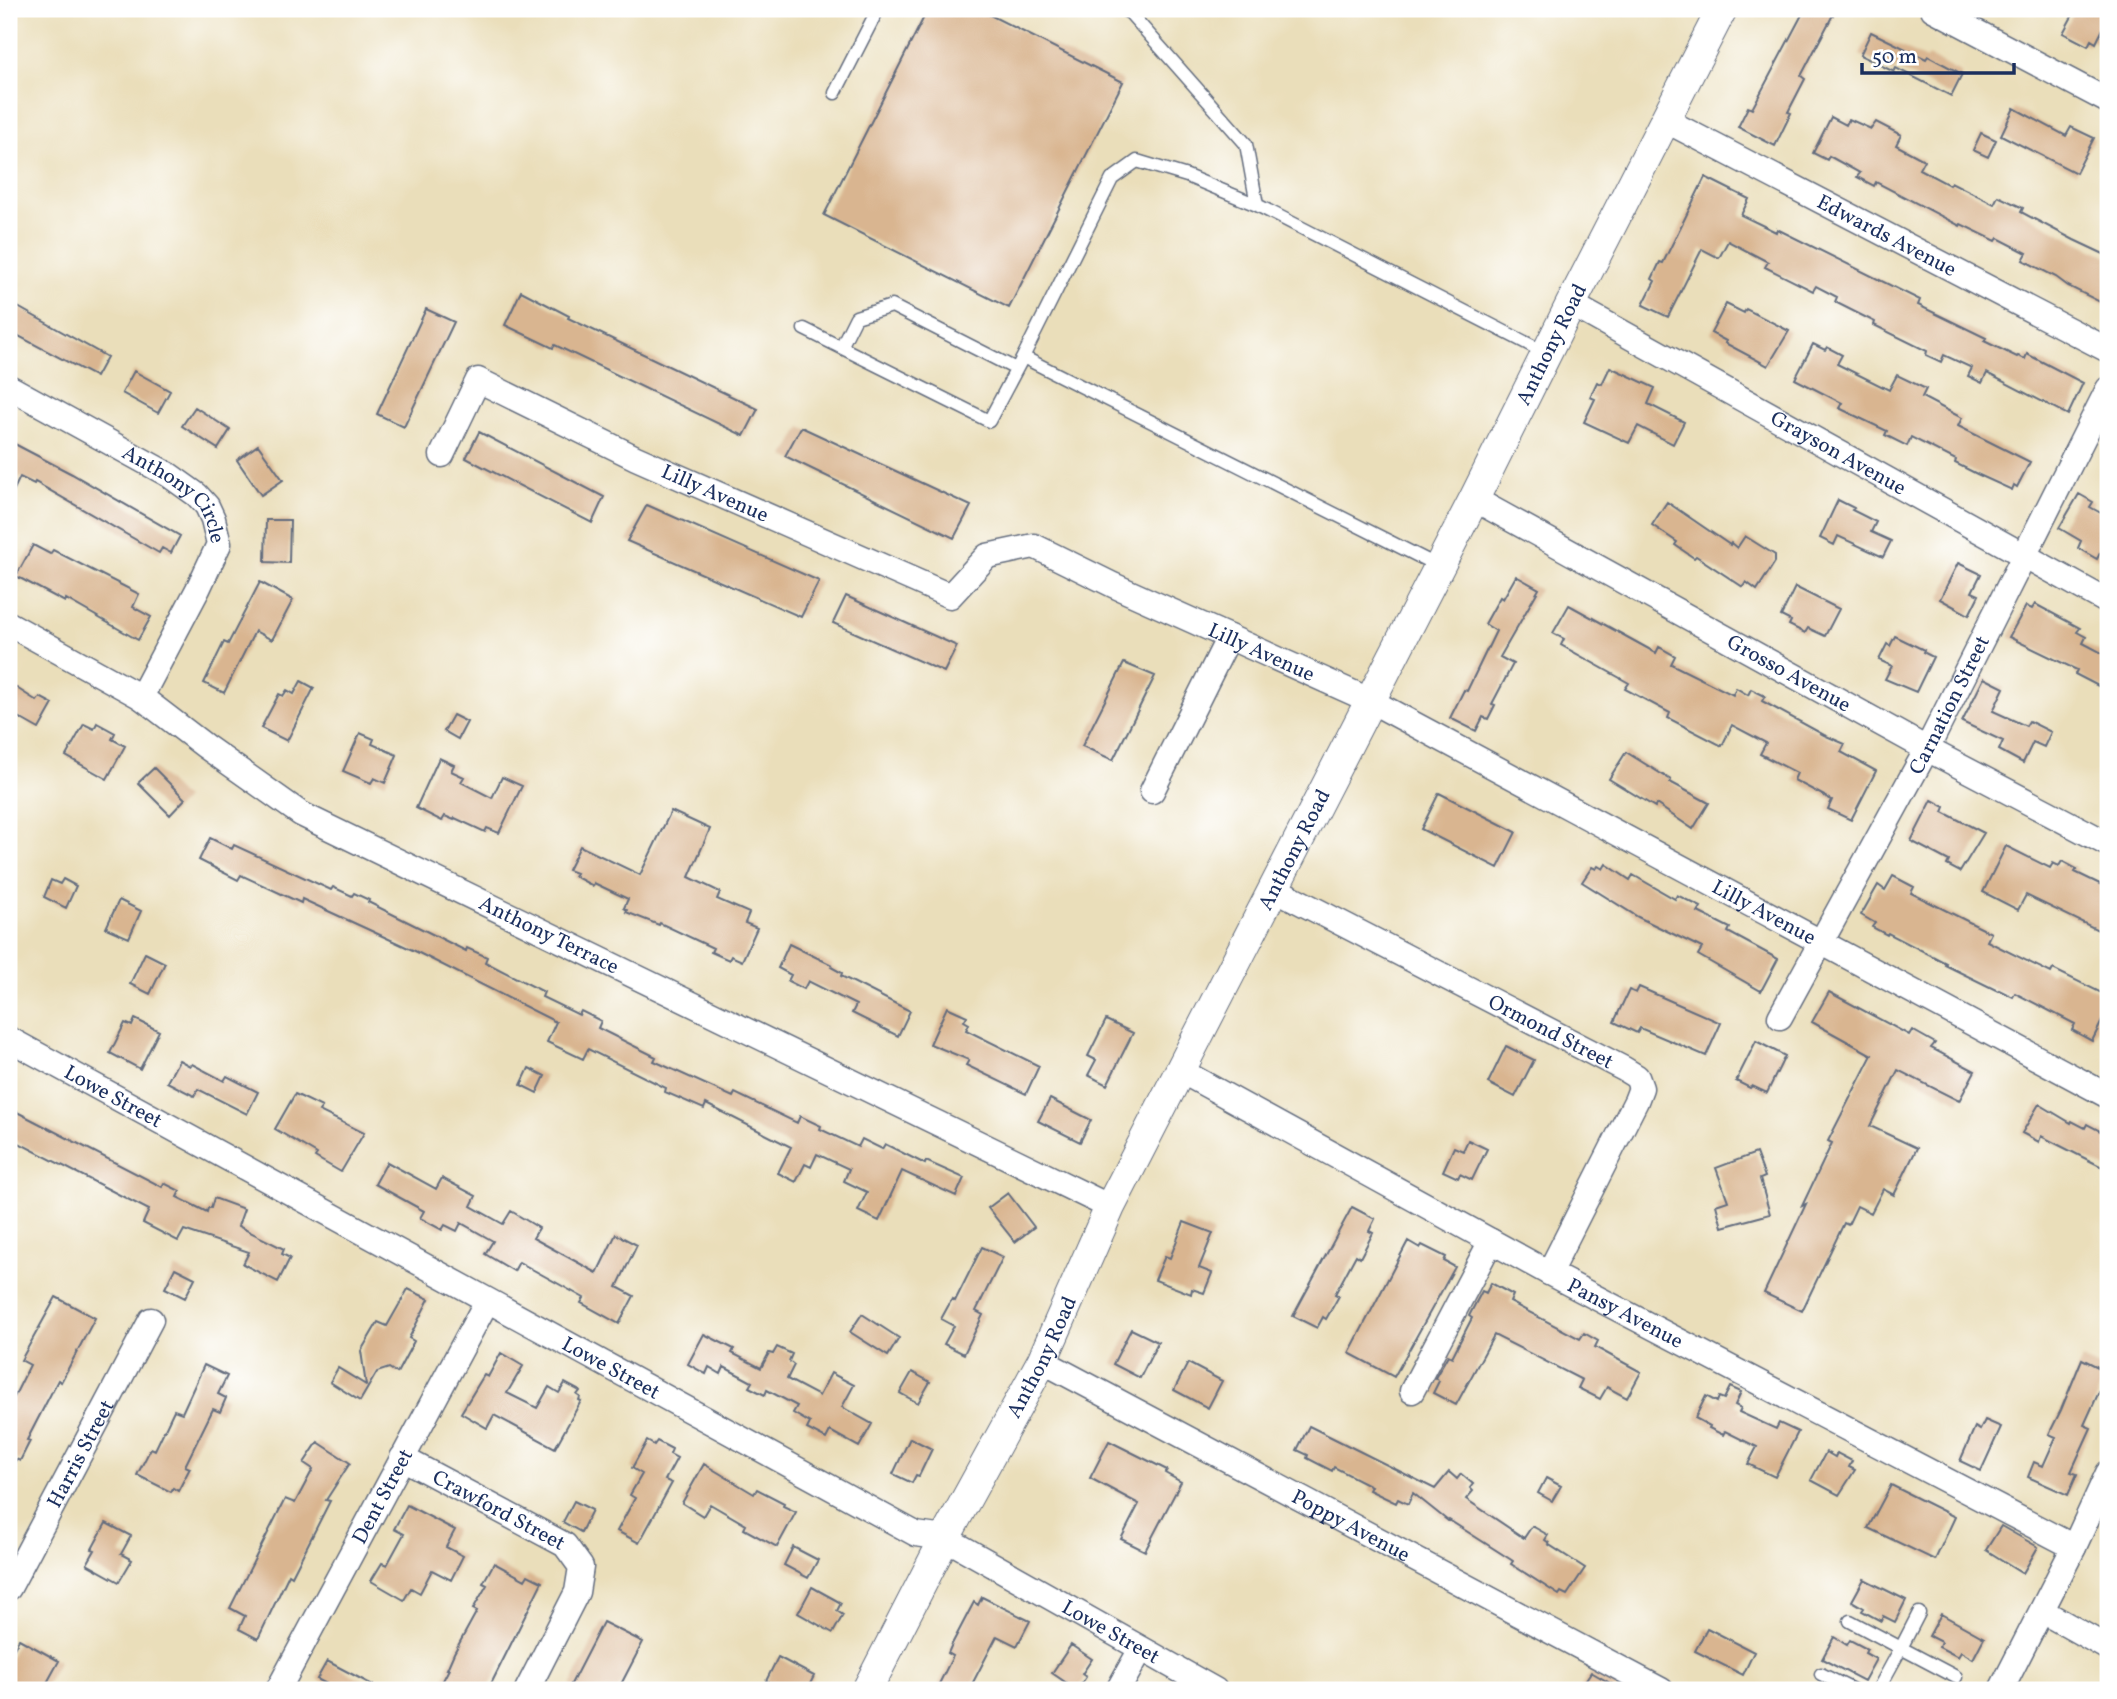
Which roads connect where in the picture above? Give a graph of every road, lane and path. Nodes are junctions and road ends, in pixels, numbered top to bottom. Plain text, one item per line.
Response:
1 (878, 9) edge
2 (1122, 9) edge
3 (1722, 9) edge
4 (1933, 9) edge
5 (835, 93) dead end
6 (2108, 101) edge
7 (1665, 120) junction
8 (1257, 205) junction
9 (1570, 303) junction
10 (804, 329) dead end
11 (841, 347) junction
12 (2108, 350) edge
13 (1546, 353) junction
14 (1020, 363) junction
15 (9, 387) edge
16 (2108, 389) edge
17 (442, 456) dead end
18 (1474, 499) junction
19 (2026, 555) junction
20 (1438, 566) junction
21 (2108, 602) edge
22 (9, 624) edge
23 (1228, 637) junction
24 (141, 696) junction
25 (1369, 700) junction
26 (1927, 749) junction
27 (1152, 791) dead end
28 (2108, 844) edge
29 (1273, 888) junction
30 (1821, 943) junction
31 (1780, 1017) dead end
32 (9, 1039) edge
33 (1181, 1071) junction
34 (2108, 1096) edge
35 (1110, 1207) junction
36 (1491, 1241) junction
37 (1549, 1273) junction
38 (487, 1301) junction
39 (151, 1320) dead end
40 (1042, 1361) junction
41 (1412, 1391) dead end
42 (402, 1458) junction
43 (2108, 1473) edge
44 (945, 1538) junction
45 (2074, 1547) junction
46 (9, 1588) edge
47 (2042, 1611) junction
48 (1919, 1613) dead end
49 (1850, 1620) dead end
50 (1901, 1648) junction
51 (2108, 1648) edge
52 (1142, 1649) junction
53 (1821, 1674) dead end
54 (1956, 1677) dead end
55 (278, 1690) edge
56 (527, 1690) edge
57 (867, 1690) edge
58 (1118, 1690) edge
59 (1215, 1690) edge
60 (1661, 1690) edge
61 (1853, 1690) edge
62 (1878, 1690) edge
63 (2001, 1690) edge

1 - 5 lane
2 - 8 lane
3 - 7 street, Anthony Road
4 - 6 street
7 - 9 street, Anthony Road
7 - 12 street, Edwards Avenue
8 - 13 lane
8 - 14 lane
9 - 13 street, Anthony Road
9 - 19 street, Grayson Avenue
10 - 11 lane
11 - 14 lane
11 - 14 lane
13 - 18 street, Anthony Road
14 - 20 lane
15 - 24 street, Anthony Circle
16 - 19 street, Carnation Street
17 - 23 street, Lilly Avenue
18 - 20 street, Anthony Road
18 - 26 street, Grosso Avenue
19 - 21 street, Grayson Avenue
19 - 26 street, Carnation Street
20 - 25 street, Anthony Road
22 - 24 street, Anthony Terrace
23 - 25 street, Lilly Avenue
23 - 27 street
24 - 35 street, Anthony Terrace
25 - 29 street, Anthony Road
25 - 30 street, Lilly Avenue
26 - 28 street, Grosso Avenue
26 - 30 street, Carnation Street
29 - 33 street, Anthony Road
29 - 37 street, Ormond Street
30 - 31 street, Carnation Street
30 - 34 street, Lilly Avenue
32 - 38 street, Lowe Street
33 - 35 street, Anthony Road
33 - 36 street, Pansy Avenue
35 - 40 street, Anthony Road
36 - 37 street, Pansy Avenue
36 - 41 street
37 - 45 street, Pansy Avenue
38 - 42 street, Dent Street
38 - 44 street, Lowe Street
39 - 46 street, Harris Street
40 - 44 street, Anthony Road
40 - 60 street, Poppy Avenue
42 - 55 street, Dent Street
42 - 56 street, Crawford Street
43 - 45 street
44 - 52 street, Lowe Street
44 - 57 street, Anthony Road
45 - 47 street
47 - 51 street
47 - 63 street
48 - 50 lane
49 - 50 lane
50 - 54 lane
50 - 62 lane
52 - 58 street
52 - 59 street, Lowe Street
53 - 61 lane

